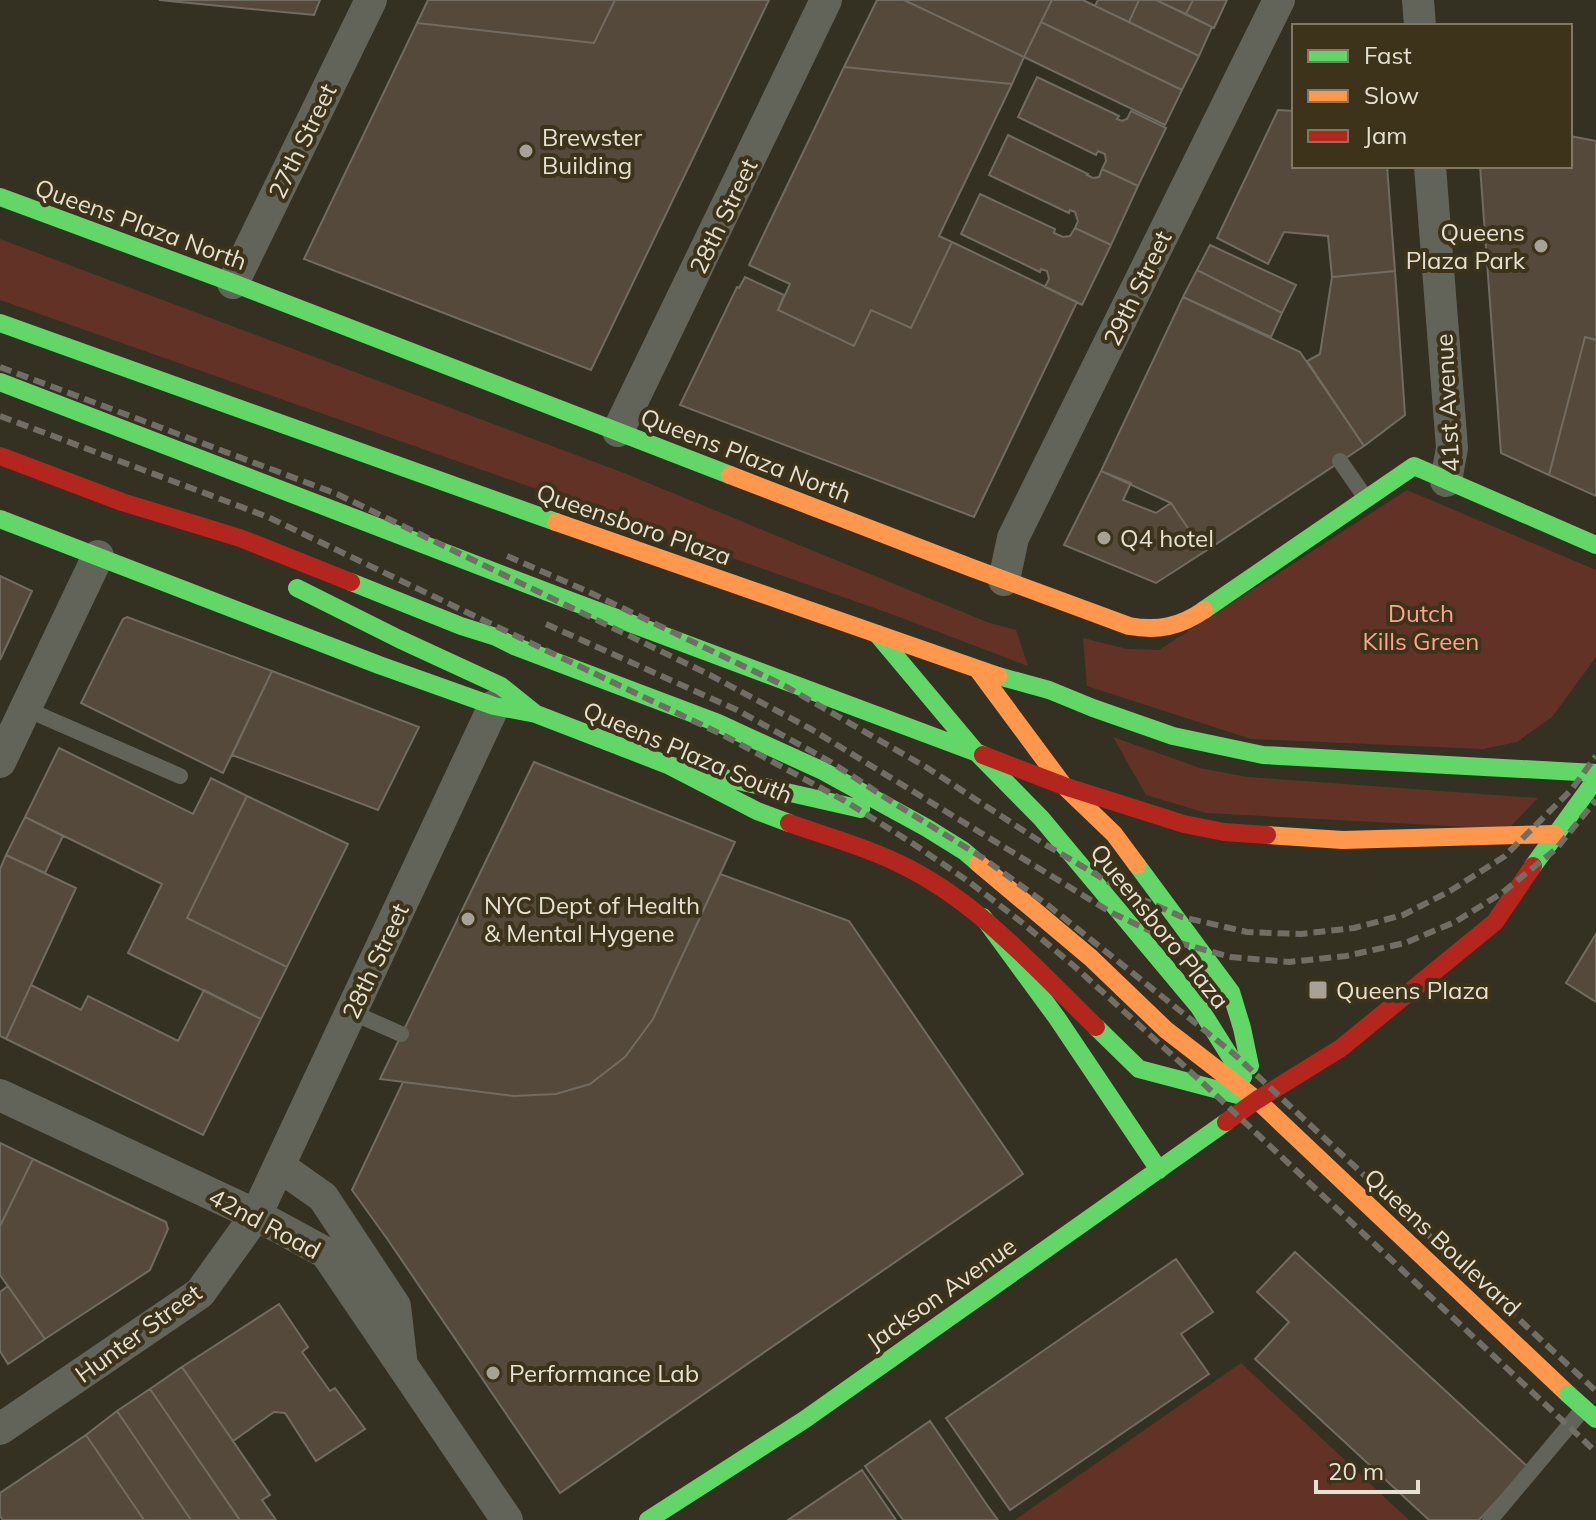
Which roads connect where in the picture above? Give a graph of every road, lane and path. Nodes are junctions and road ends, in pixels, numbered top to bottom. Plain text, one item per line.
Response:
1 (371, 0) edge
2 (826, 0) edge
3 (1279, 0) edge
4 (1418, 0) edge
5 (1420, 24) edge
6 (1430, 168) edge
7 (0, 197) edge
8 (233, 283) junction
9 (0, 323) edge
10 (0, 382) edge
11 (618, 431) junction
12 (0, 456) edge
13 (1340, 461) dead end
14 (1446, 481) junction
15 (1366, 499) junction
16 (122, 502) junction
17 (0, 519) edge
18 (355, 519) junction
19 (1596, 545) edge
20 (225, 552) dead end
21 (399, 555) dead end
22 (98, 556) junction
23 (277, 578) dead end
24 (1004, 580) junction
25 (466, 611) dead end
26 (877, 634) junction
27 (496, 637) junction
28 (978, 670) junction
29 (494, 706) junction
30 (26, 709) junction
31 (536, 714) junction
32 (976, 752) junction
33 (0, 762) edge
34 (668, 765) junction
35 (1596, 773) edge
36 (180, 776) dead end
37 (1596, 779) edge
38 (1064, 786) junction
39 (918, 823) junction
40 (1555, 834) junction
41 (983, 917) junction
42 (351, 1012) junction
43 (401, 1034) dead end
44 (0, 1095) edge
45 (1257, 1100) junction
46 (279, 1166) junction
47 (1159, 1170) junction
48 (256, 1215) junction
49 (401, 1363) junction
50 (1596, 1393) edge
51 (1596, 1419) edge
52 (0, 1429) edge
53 (653, 1519) edge
54 (507, 1520) edge
55 (1490, 1520) edge

1 - 8 street, 27th Street
2 - 11 street, 28th Street
3 - 24 street, 29th Street
4 - 5 street
6 - 14 street, 41st Avenue
7 - 8 main road, Queens Plaza North
8 - 11 main road, Queens Plaza North
9 - 26 main road, Queensboro Plaza
10 - 18 main road
11 - 24 main road, Queens Plaza North
12 - 16 main road
13 - 15 lane
14 - 15 main road, Queens Plaza North
14 - 19 main road, 41st Avenue
15 - 24 main road, Queens Plaza North
16 - 20 main road
16 - 27 main road
17 - 22 main road, Queens Plaza South
18 - 21 main road
18 - 32 main road
22 - 29 main road, Queens Plaza South
22 - 30 street
23 - 31 main road
25 - 27 main road
26 - 28 main road
26 - 32 main road, Queensboro Plaza
27 - 39 main road
28 - 35 main road
28 - 38 main road
29 - 31 main road, Queens Plaza South
29 - 42 street, 28th Street
30 - 33 street
30 - 36 lane
31 - 34 main road, Queens Plaza South
32 - 38 main road
32 - 45 main road, Queensboro Plaza
34 - 39 main road
34 - 41 main road, Queens Plaza South
37 - 40 main road, Jackson Avenue
38 - 40 main road
38 - 45 main road
39 - 45 main road
40 - 45 main road, Jackson Avenue
41 - 45 main road, Queens Plaza South
41 - 47 main road
42 - 43 lane
42 - 46 street, 28th Street
44 - 48 street, 42nd Road
45 - 47 main road, Jackson Avenue
45 - 51 main road, Queens Boulevard, bridge
46 - 48 street, 28th Street
46 - 49 street
47 - 53 main road, Jackson Avenue
48 - 49 street, 42nd Road
48 - 52 street, Hunter Street
49 - 54 street, 42nd Road
50 - 55 lane

